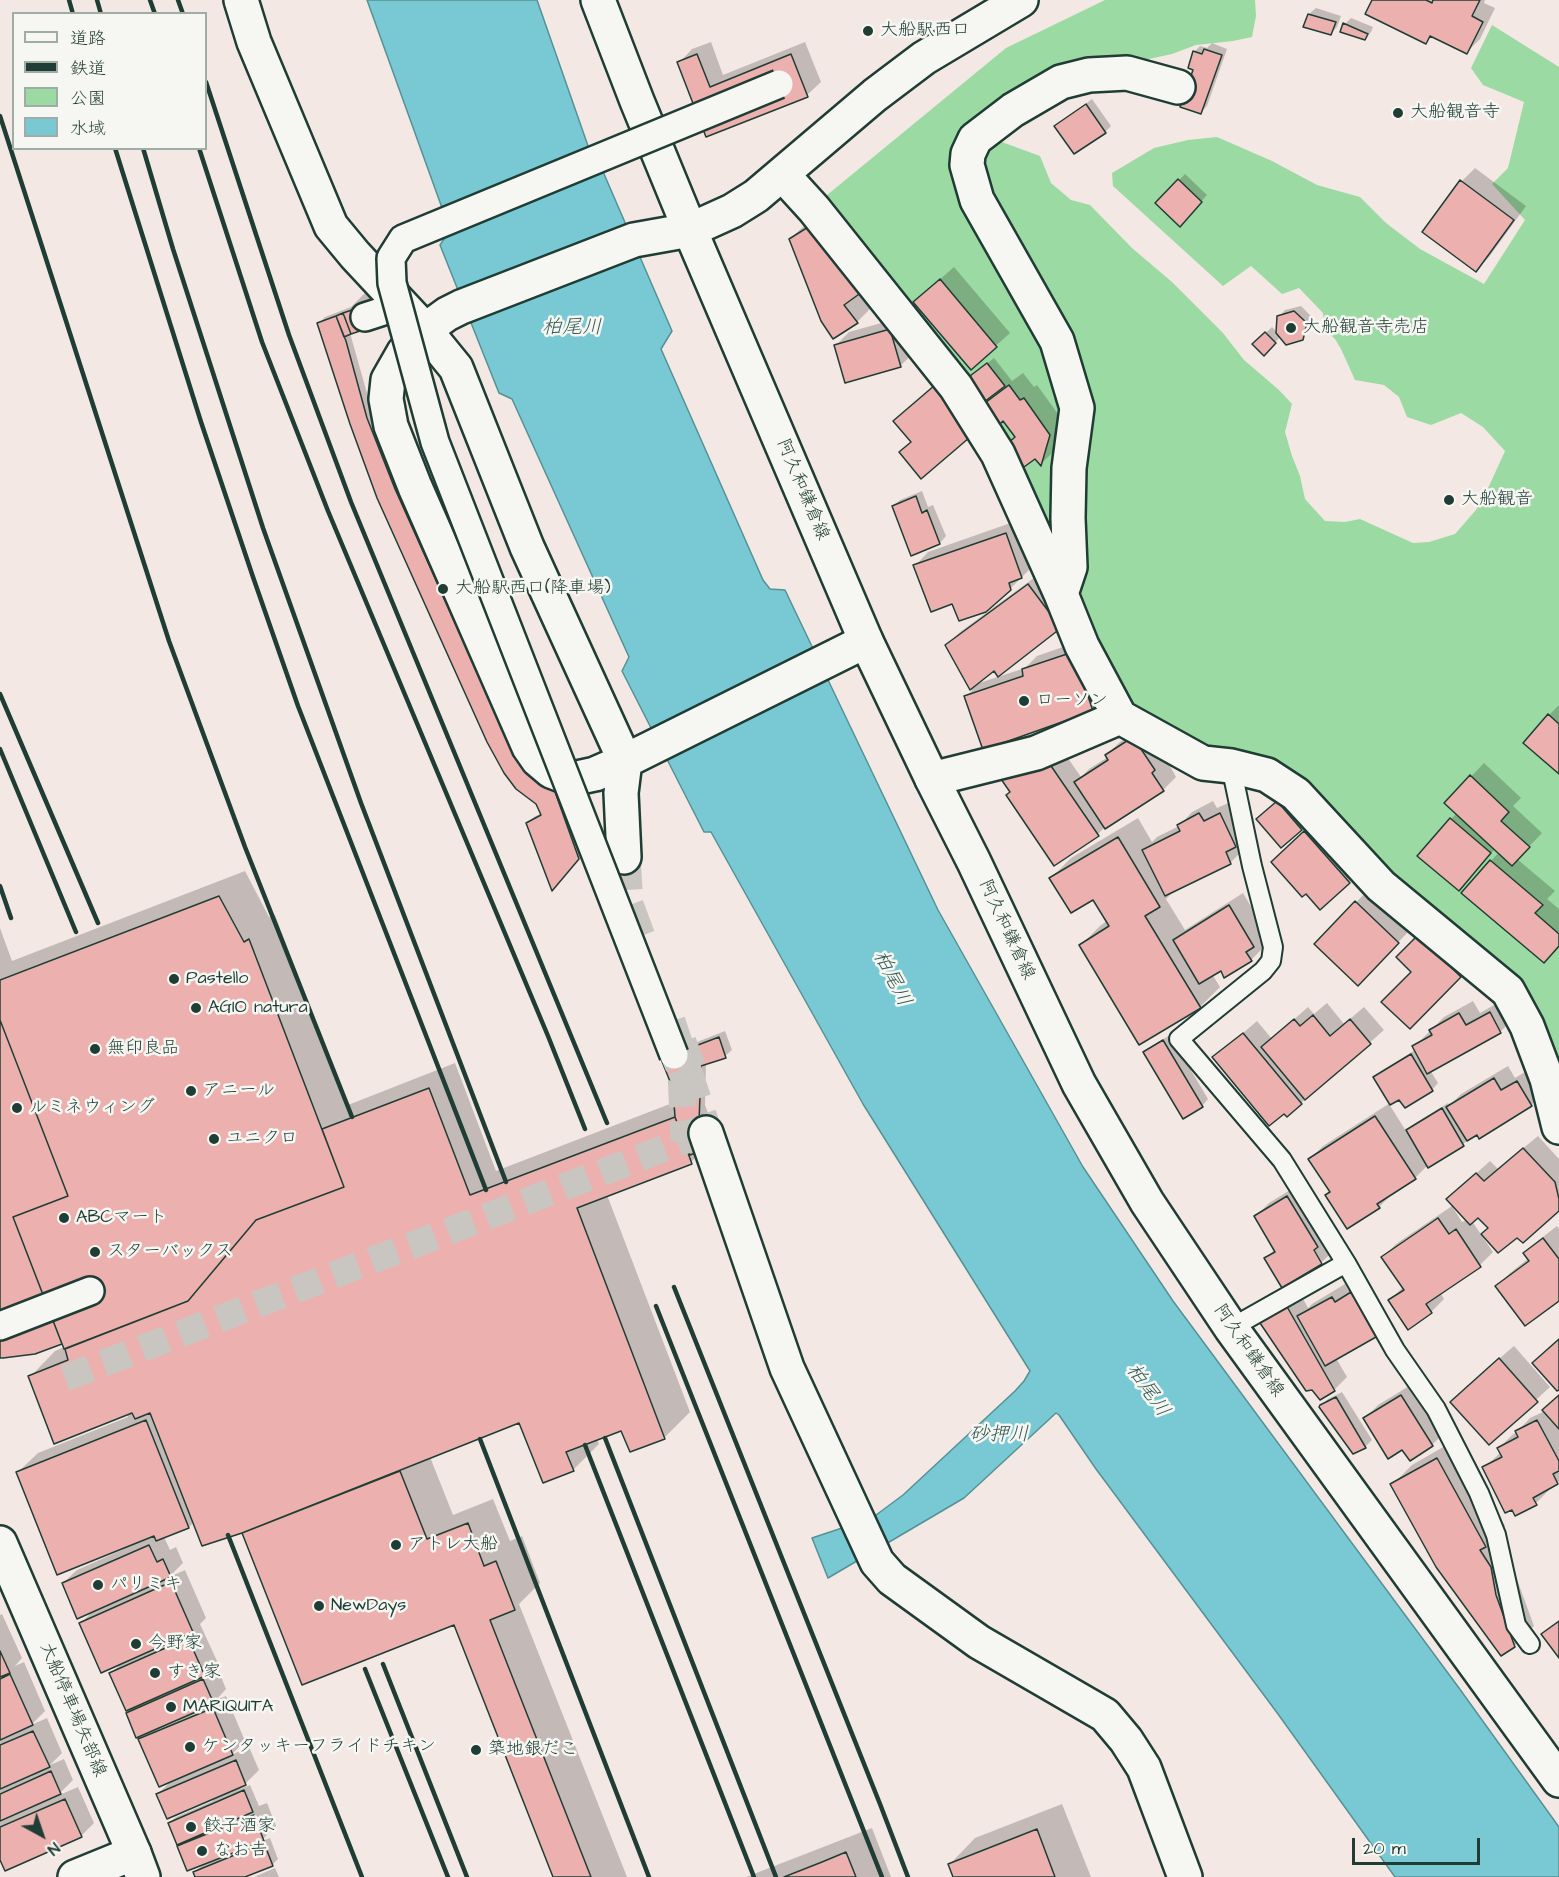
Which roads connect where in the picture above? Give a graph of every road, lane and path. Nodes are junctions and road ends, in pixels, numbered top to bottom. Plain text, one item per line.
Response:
1 (241, 0) edge
2 (598, 0) edge
3 (1021, 0) edge
4 (779, 84) dead end
5 (1178, 87) dead end
6 (783, 175) junction
7 (690, 230) junction
8 (399, 306) junction
9 (365, 317) dead end
10 (425, 330) junction
11 (1061, 594) junction
12 (866, 640) junction
13 (1120, 717) junction
14 (632, 758) junction
15 (1231, 766) junction
16 (932, 779) junction
17 (624, 857) tunnel mouth
18 (674, 1055) tunnel mouth
19 (1559, 1127) edge
20 (706, 1133) tunnel mouth
21 (1346, 1263) junction
22 (90, 1291) dead end
23 (0, 1326) edge
24 (1231, 1328) junction
25 (0, 1543) edge
26 (1530, 1644) dead end
27 (1559, 1780) edge
28 (139, 1865) edge
29 (75, 1877) edge
30 (1185, 1877) edge

1 - 10 street
2 - 7 street, 阿久和鎌倉線
3 - 6 street
4 - 8 street, bridge
5 - 11 street
6 - 7 street
6 - 11 street
7 - 10 street
7 - 12 street, 阿久和鎌倉線
8 - 9 street
8 - 18 street, bridge
10 - 14 street
10 - 14 street
11 - 13 street
12 - 14 street
12 - 16 street, 阿久和鎌倉線
13 - 15 street
13 - 16 street
14 - 17 street
15 - 19 street
15 - 21 lane
16 - 24 street, 阿久和鎌倉線
20 - 30 street
21 - 24 lane
21 - 26 lane
22 - 23 street
24 - 27 street, 阿久和鎌倉線
25 - 28 street, 大船停車場矢部線
28 - 29 street

